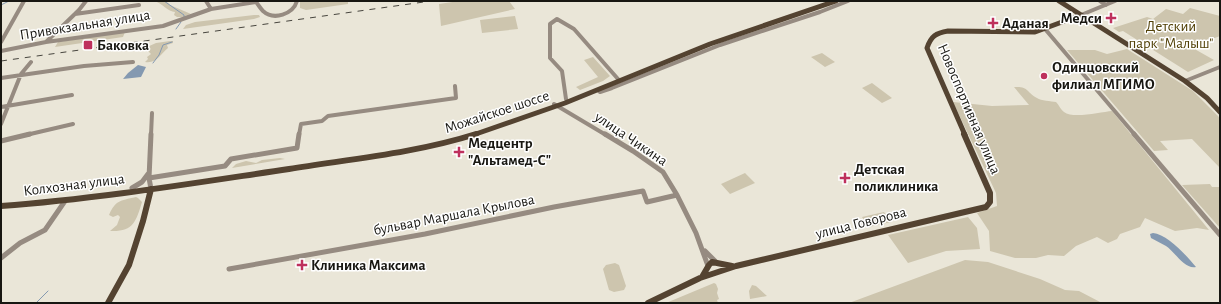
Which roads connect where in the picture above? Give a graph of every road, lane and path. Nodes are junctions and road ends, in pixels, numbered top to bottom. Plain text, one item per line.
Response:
1 (24, 1) edge
2 (86, 1) edge
3 (206, 1) edge
4 (297, 1) edge
5 (848, 1) edge
6 (1059, 1) edge
7 (1100, 1) edge
8 (1115, 1) edge
9 (255, 2) edge
10 (834, 2) edge
11 (139, 5) dead end
12 (1106, 5) junction
13 (211, 9) junction
14 (76, 14) junction
15 (1082, 14) junction
16 (774, 22) junction
17 (787, 22) junction
18 (1045, 29) junction
19 (1, 42) edge
20 (46, 42) junction
21 (1, 50) edge
22 (31, 62) dead end
23 (132, 62) dead end
24 (1220, 67) edge
25 (21, 74) junction
26 (1, 78) edge
27 (618, 79) junction
28 (1185, 81) junction
29 (455, 86) dead end
30 (599, 91) junction
31 (72, 95) dead end
32 (566, 99) junction
33 (556, 105) junction
34 (8, 106) junction
35 (1, 107) edge
36 (547, 110) junction
37 (564, 110) junction
38 (1220, 112) edge
39 (152, 113) dead end
40 (1, 124) edge
41 (73, 124) dead end
42 (1, 141) edge
43 (149, 175) junction
44 (150, 187) junction
45 (132, 188) junction
46 (677, 195) junction
47 (65, 201) junction
48 (990, 202) joint
49 (1, 203) edge
50 (1, 206) edge
51 (1220, 235) edge
52 (703, 249) junction
53 (1, 258) edge
54 (717, 262) junction
55 (736, 266) junction
56 (708, 267) junction
57 (229, 269) dead end
58 (718, 272) junction
59 (700, 278) junction
60 (108, 303) edge
61 (648, 303) edge

1 - 19 street
2 - 14 street
3 - 13 street
4 - 9 street
5 - 10 street
6 - 15 main road
7 - 12 street
8 - 12 street
9 - 13 street, Привокзальная улица
10 - 16 main road, Можайское шоссе
10 - 17 street
10 - 27 main road, Можайское шоссе
11 - 14 street
12 - 15 street
13 - 20 street, Привокзальная улица
14 - 20 street
15 - 18 main road, Новоспортивная улица
15 - 28 main road
16 - 17 street
16 - 30 main road, Можайское шоссе
17 - 30 street
18 - 48 main road, Новоспортивная улица
18 - 51 street
20 - 21 street, Привокзальная улица
22 - 25 street
23 - 25 street
24 - 28 street
25 - 26 street
25 - 34 street
27 - 32 main road, Можайское шоссе
27 - 32 street
28 - 38 main road
29 - 43 street
30 - 33 main road, Можайское шоссе
31 - 34 street
32 - 33 main road, Можайское шоссе
33 - 36 main road, Можайское шоссе
33 - 37 street, улица Чикина
33 - 44 main road, Можайское шоссе
34 - 35 street
34 - 40 street
36 - 37 street
36 - 44 main road, Можайское шоссе
37 - 46 street, улица Чикина
39 - 43 street
41 - 42 street
43 - 44 street
43 - 45 street
44 - 45 main road, Колхозная улица
44 - 47 main road, Колхозная улица
44 - 60 main road
45 - 49 main road, Колхозная улица
46 - 52 street, улица Чикина
46 - 57 street, бульвар Маршала Крылова
47 - 50 main road, Колхозная улица
47 - 53 street
48 - 55 main road, улица Говорова
52 - 54 street, улица Чикина
52 - 56 street, улица Чикина
54 - 55 main road, улица Говорова
54 - 56 main road, улица Говорова
54 - 58 main road
55 - 58 main road, улица Говорова
56 - 58 main road
56 - 59 main road, улица Говорова
58 - 59 main road, улица Говорова
59 - 61 main road, улица Говорова

